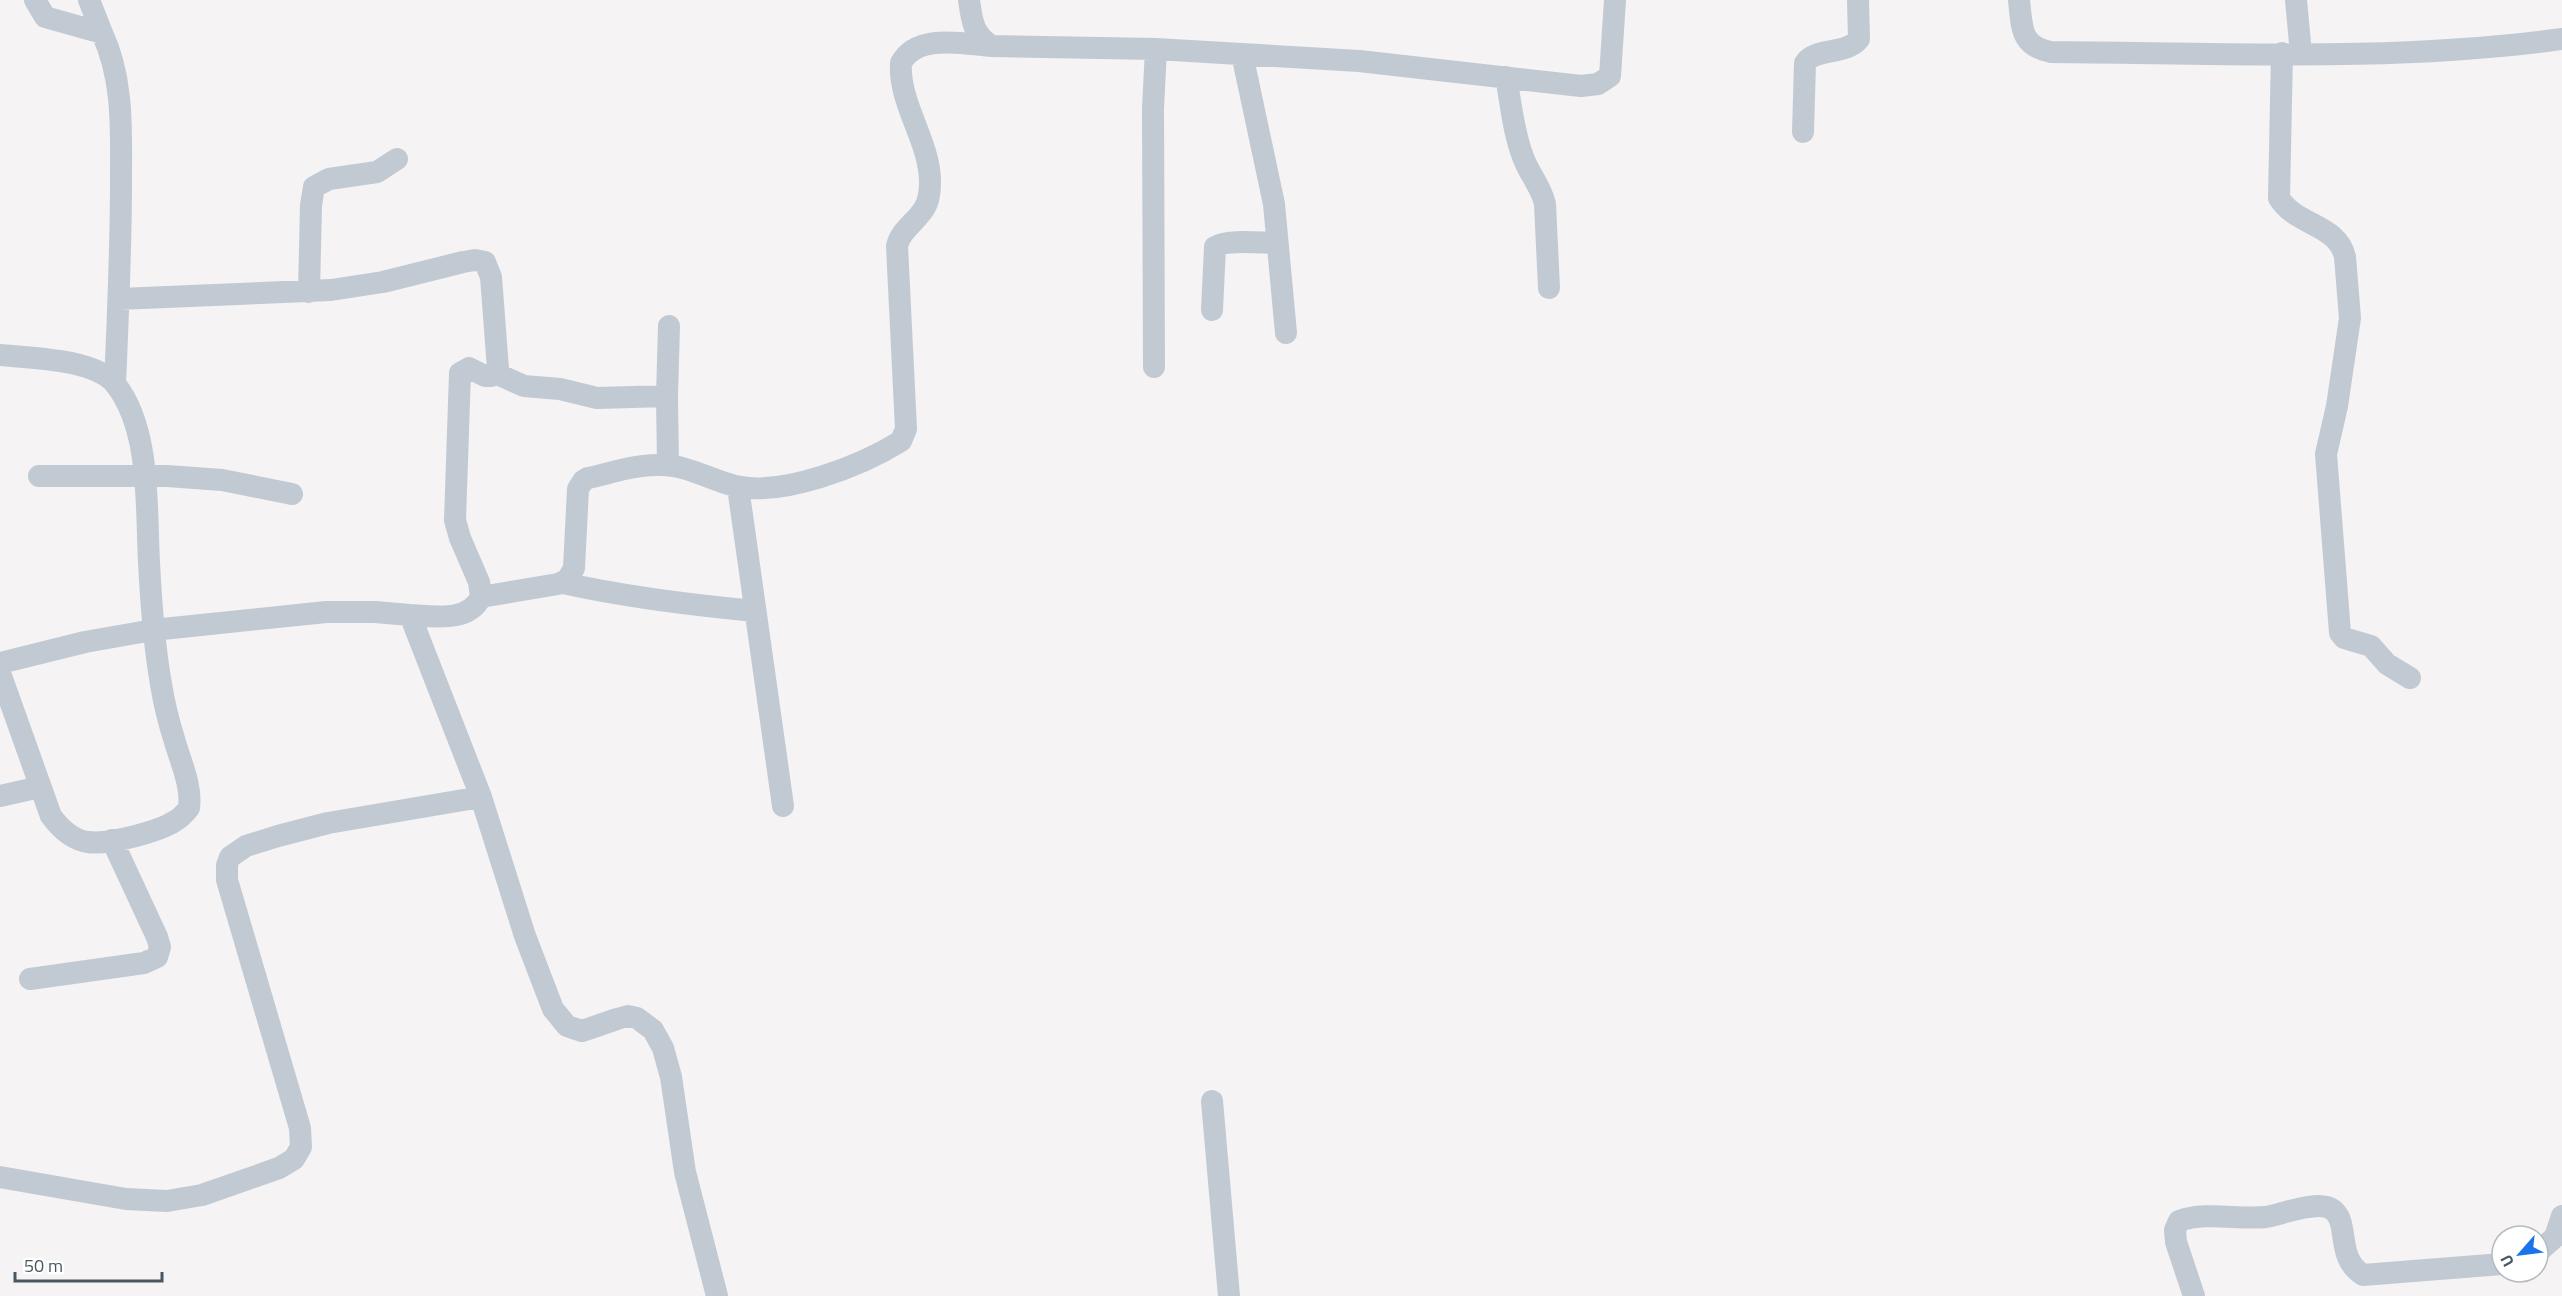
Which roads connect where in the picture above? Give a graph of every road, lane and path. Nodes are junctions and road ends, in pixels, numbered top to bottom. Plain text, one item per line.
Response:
1 (35, 0) edge
2 (89, 0) edge
3 (969, 0) edge
4 (1616, 0) edge
5 (1858, 0) edge
6 (2019, 0) edge
7 (2296, 0) edge
8 (102, 33) junction
9 (2562, 39) edge
10 (992, 46) junction
11 (1156, 48) junction
12 (2291, 53) junction
13 (1242, 54) junction
14 (1506, 77) junction
15 (1803, 132) dead end
16 (397, 159) dead end
17 (1276, 243) junction
18 (1549, 288) dead end
19 (309, 292) junction
20 (119, 299) junction
21 (1212, 310) dead end
22 (669, 326) dead end
23 (1286, 333) dead end
24 (0, 355) edge
25 (1154, 367) dead end
26 (495, 373) junction
27 (115, 384) junction
28 (667, 396) junction
29 (668, 465) junction
30 (39, 476) dead end
31 (145, 476) junction
32 (738, 487) junction
33 (292, 494) dead end
34 (563, 583) junction
35 (481, 597) junction
36 (755, 610) junction
37 (410, 615) junction
38 (153, 630) junction
39 (0, 663) edge
40 (0, 674) edge
41 (2410, 678) dead end
42 (40, 787) junction
43 (0, 796) edge
44 (481, 797) junction
45 (783, 806) dead end
46 (112, 840) junction
47 (30, 979) dead end
48 (1212, 1101) dead end
49 (0, 1178) edge
50 (2562, 1216) edge
51 (2550, 1241) edge
52 (2490, 1265) edge
53 (717, 1296) edge
54 (1228, 1296) edge
55 (2194, 1296) edge

1 - 8 street
2 - 8 street
3 - 10 street
4 - 14 street
5 - 15 street
6 - 12 street
7 - 12 street
8 - 20 street
9 - 12 street
10 - 11 street
10 - 32 street
11 - 13 street
11 - 25 street
12 - 41 street
13 - 14 street
13 - 17 street
14 - 18 street
16 - 19 street
17 - 21 street
17 - 23 street
19 - 20 street
19 - 26 street
20 - 27 street
22 - 28 street
24 - 27 street
26 - 28 street
26 - 35 street
27 - 31 street
28 - 29 street
29 - 32 street
29 - 34 street
30 - 31 street
31 - 33 street
31 - 38 street
32 - 36 street
34 - 35 street
34 - 36 street
35 - 37 street
36 - 45 street
37 - 38 street
37 - 44 street
38 - 39 street
38 - 46 street
40 - 42 street
42 - 43 street
42 - 46 street
44 - 49 street
44 - 53 street
46 - 47 street
48 - 54 street
50 - 51 street
52 - 55 street

